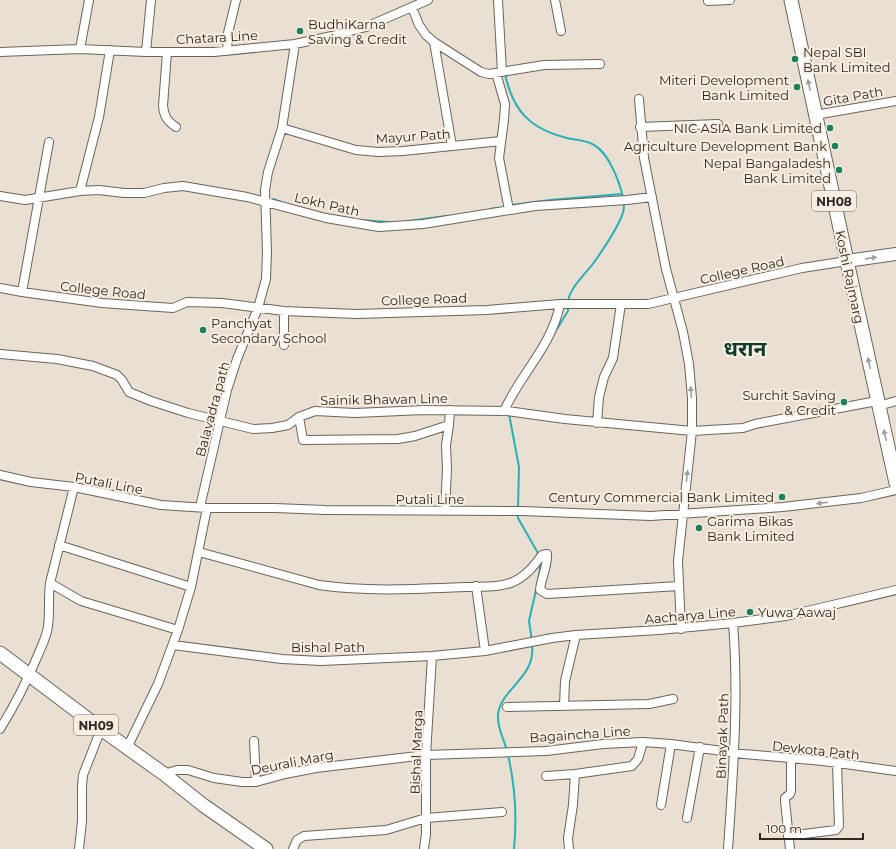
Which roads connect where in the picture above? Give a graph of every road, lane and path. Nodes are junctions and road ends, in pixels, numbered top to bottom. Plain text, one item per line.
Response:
1 (89, 0) edge
2 (151, 0) edge
3 (236, 0) edge
4 (428, 0) edge
5 (498, 0) edge
6 (555, 0) edge
7 (730, 0) edge
8 (791, 0) edge
9 (708, 1) edge
10 (412, 7) junction
11 (561, 31) dead end
12 (434, 42) junction
13 (295, 44) junction
14 (80, 49) junction
15 (110, 50) junction
16 (227, 51) junction
17 (0, 52) edge
18 (146, 52) junction
19 (168, 52) junction
20 (600, 64) dead end
21 (502, 72) junction
22 (638, 99) dead end
23 (896, 101) edge
24 (815, 115) junction
25 (718, 124) dead end
26 (176, 127) dead end
27 (640, 127) junction
28 (282, 128) junction
29 (501, 141) junction
30 (49, 142) dead end
31 (452, 146) junction
32 (80, 191) junction
33 (0, 196) edge
34 (652, 197) junction
35 (39, 198) junction
36 (264, 201) junction
37 (509, 210) junction
38 (896, 254) edge
39 (846, 261) junction
40 (0, 288) edge
41 (22, 292) junction
42 (675, 299) junction
43 (561, 304) junction
44 (621, 304) junction
45 (258, 308) junction
46 (284, 311) junction
47 (284, 345) dead end
48 (0, 354) edge
49 (896, 401) edge
50 (878, 404) junction
51 (450, 410) junction
52 (508, 411) junction
53 (299, 418) junction
54 (220, 421) junction
55 (597, 423) junction
56 (449, 425) junction
57 (692, 431) junction
58 (895, 469) edge
59 (0, 475) edge
60 (896, 483) edge
61 (74, 487) junction
62 (896, 490) edge
63 (204, 507) junction
64 (445, 511) junction
65 (684, 515) junction
66 (59, 545) junction
67 (199, 552) junction
68 (50, 582) junction
69 (476, 586) junction
70 (679, 586) junction
71 (191, 587) junction
72 (896, 590) edge
73 (733, 623) junction
74 (681, 629) junction
75 (178, 630) junction
76 (576, 635) junction
77 (173, 645) junction
78 (484, 651) junction
79 (0, 653) edge
80 (432, 656) junction
81 (30, 674) junction
82 (674, 699) dead end
83 (564, 706) junction
84 (507, 707) dead end
85 (0, 729) edge
86 (101, 729) junction
87 (254, 741) dead end
88 (643, 742) junction
89 (671, 744) junction
90 (700, 747) junction
91 (127, 748) junction
92 (735, 752) junction
93 (426, 754) junction
94 (791, 759) junction
95 (837, 763) junction
96 (896, 771) edge
97 (164, 774) junction
98 (575, 774) junction
99 (546, 776) dead end
100 (256, 782) junction
101 (661, 806) dead end
102 (502, 812) dead end
103 (426, 818) junction
104 (688, 818) dead end
105 (788, 836) junction
106 (79, 849) edge
107 (264, 849) edge
108 (293, 849) edge
109 (424, 849) edge
110 (569, 849) edge
111 (728, 849) edge
112 (790, 849) edge

1 - 14 street
2 - 18 street
3 - 16 street
4 - 10 street, Chatara Line
5 - 21 street
6 - 11 street
7 - 9 street
24 -> 8 main road, Koshi Rajmarg / NH08
10 - 12 street
10 - 13 street, Chatara Line
12 - 21 street
12 - 31 street
13 - 16 street, Chatara Line
13 - 28 street, Balavadra path
14 - 15 street, Chatara Line
14 - 17 street, Chatara Line
15 - 18 street, Chatara Line
15 - 32 street
16 - 19 street, Chatara Line
18 - 19 street, Chatara Line
19 - 26 street
20 - 21 street
21 - 29 street
22 - 27 street
23 - 24 street, Gita Path
24 - 39 main road, Koshi Rajmarg / NH08
25 - 27 street
27 - 34 street
28 - 31 street, Mayur Path
28 - 36 street, Balavadra path
29 - 31 street, Mayur Path
29 - 37 street
30 - 35 street
32 - 35 street, Lokh Path
32 - 36 street, Lokh Path
33 - 35 street, Lokh Path
34 - 37 street, Lokh Path
34 - 42 street
35 - 41 street
36 - 37 street, Lokh Path
36 - 45 street, Balavadra path
39 -> 38 street
39 - 42 street, College Road
50 -> 39 main road, Koshi Rajmarg / NH08
40 - 41 street, College Road
41 - 45 street, College Road
42 - 44 street, College Road
57 -> 42 street
43 - 44 street, College Road
43 - 46 street, College Road
43 - 52 street
44 - 55 street
45 - 46 street, College Road
45 - 54 street, Balavadra path
46 - 47 street
48 - 54 street, Sainik Bhawan Line
49 - 50 street, Sainik Bhawan Line
50 - 57 street, Sainik Bhawan Line
58 -> 50 main road, Koshi Rajmarg / NH08
51 - 52 street, Sainik Bhawan Line
51 - 53 street, Sainik Bhawan Line
51 - 56 street
52 - 55 street, Sainik Bhawan Line
53 - 54 street, Sainik Bhawan Line
53 - 56 street
54 - 63 street, Balavadra path
55 - 57 street, Sainik Bhawan Line
56 - 64 street
65 -> 57 street
58 - 60 main road, Koshi Rajmarg / NH08
59 - 61 street, Putali Line
61 - 63 street, Putali Line
61 - 66 street
62 -> 65 street, Putali Line
63 - 64 street, Putali Line
63 - 67 street, Balavadra path
64 - 65 street, Putali Line
65 - 70 street
66 - 68 street
66 - 71 street
67 - 69 street
67 - 71 street, Balavadra path
68 - 75 street
68 - 81 street
69 - 70 street
69 - 78 street
70 - 74 street
71 - 75 street, Balavadra path
72 - 73 street, Aacharya Line
73 - 74 street, Aacharya Line
73 - 92 street, Binayak Path
74 - 76 street, Aacharya Line
75 - 77 street, Balavadra path
76 - 78 street, Aacharya Line
76 - 83 street
77 - 80 street, Bishal Path
77 - 91 street, Balavadra path
78 - 80 street, Bishal Path
79 - 81 main road, NH09
80 - 93 street, Bishal Marga
81 - 85 street
81 - 86 main road, NH09
82 - 83 street
83 - 84 street
86 - 91 main road, NH09
86 - 106 street
87 - 100 street
88 - 89 street, Bagaincha Line
88 - 93 street, Bagaincha Line
88 - 98 street
89 - 90 street, Bagaincha Line
89 - 101 street
90 - 92 street, Bagaincha Line
90 - 104 street
91 - 97 main road, NH09
92 - 94 street, Devkota Path
92 - 111 street, Binayak Path
93 - 100 street, Deurali Marg
93 - 103 street, Bishal Marga
94 - 95 street, Devkota Path
94 - 105 street
95 - 96 street, Devkota Path
95 - 105 street
97 - 100 street, Deurali Marg
97 - 107 main road, NH09
98 - 99 street
98 - 110 street
102 - 103 street
103 - 108 street
103 - 109 street, Bishal Marga
105 - 112 street

